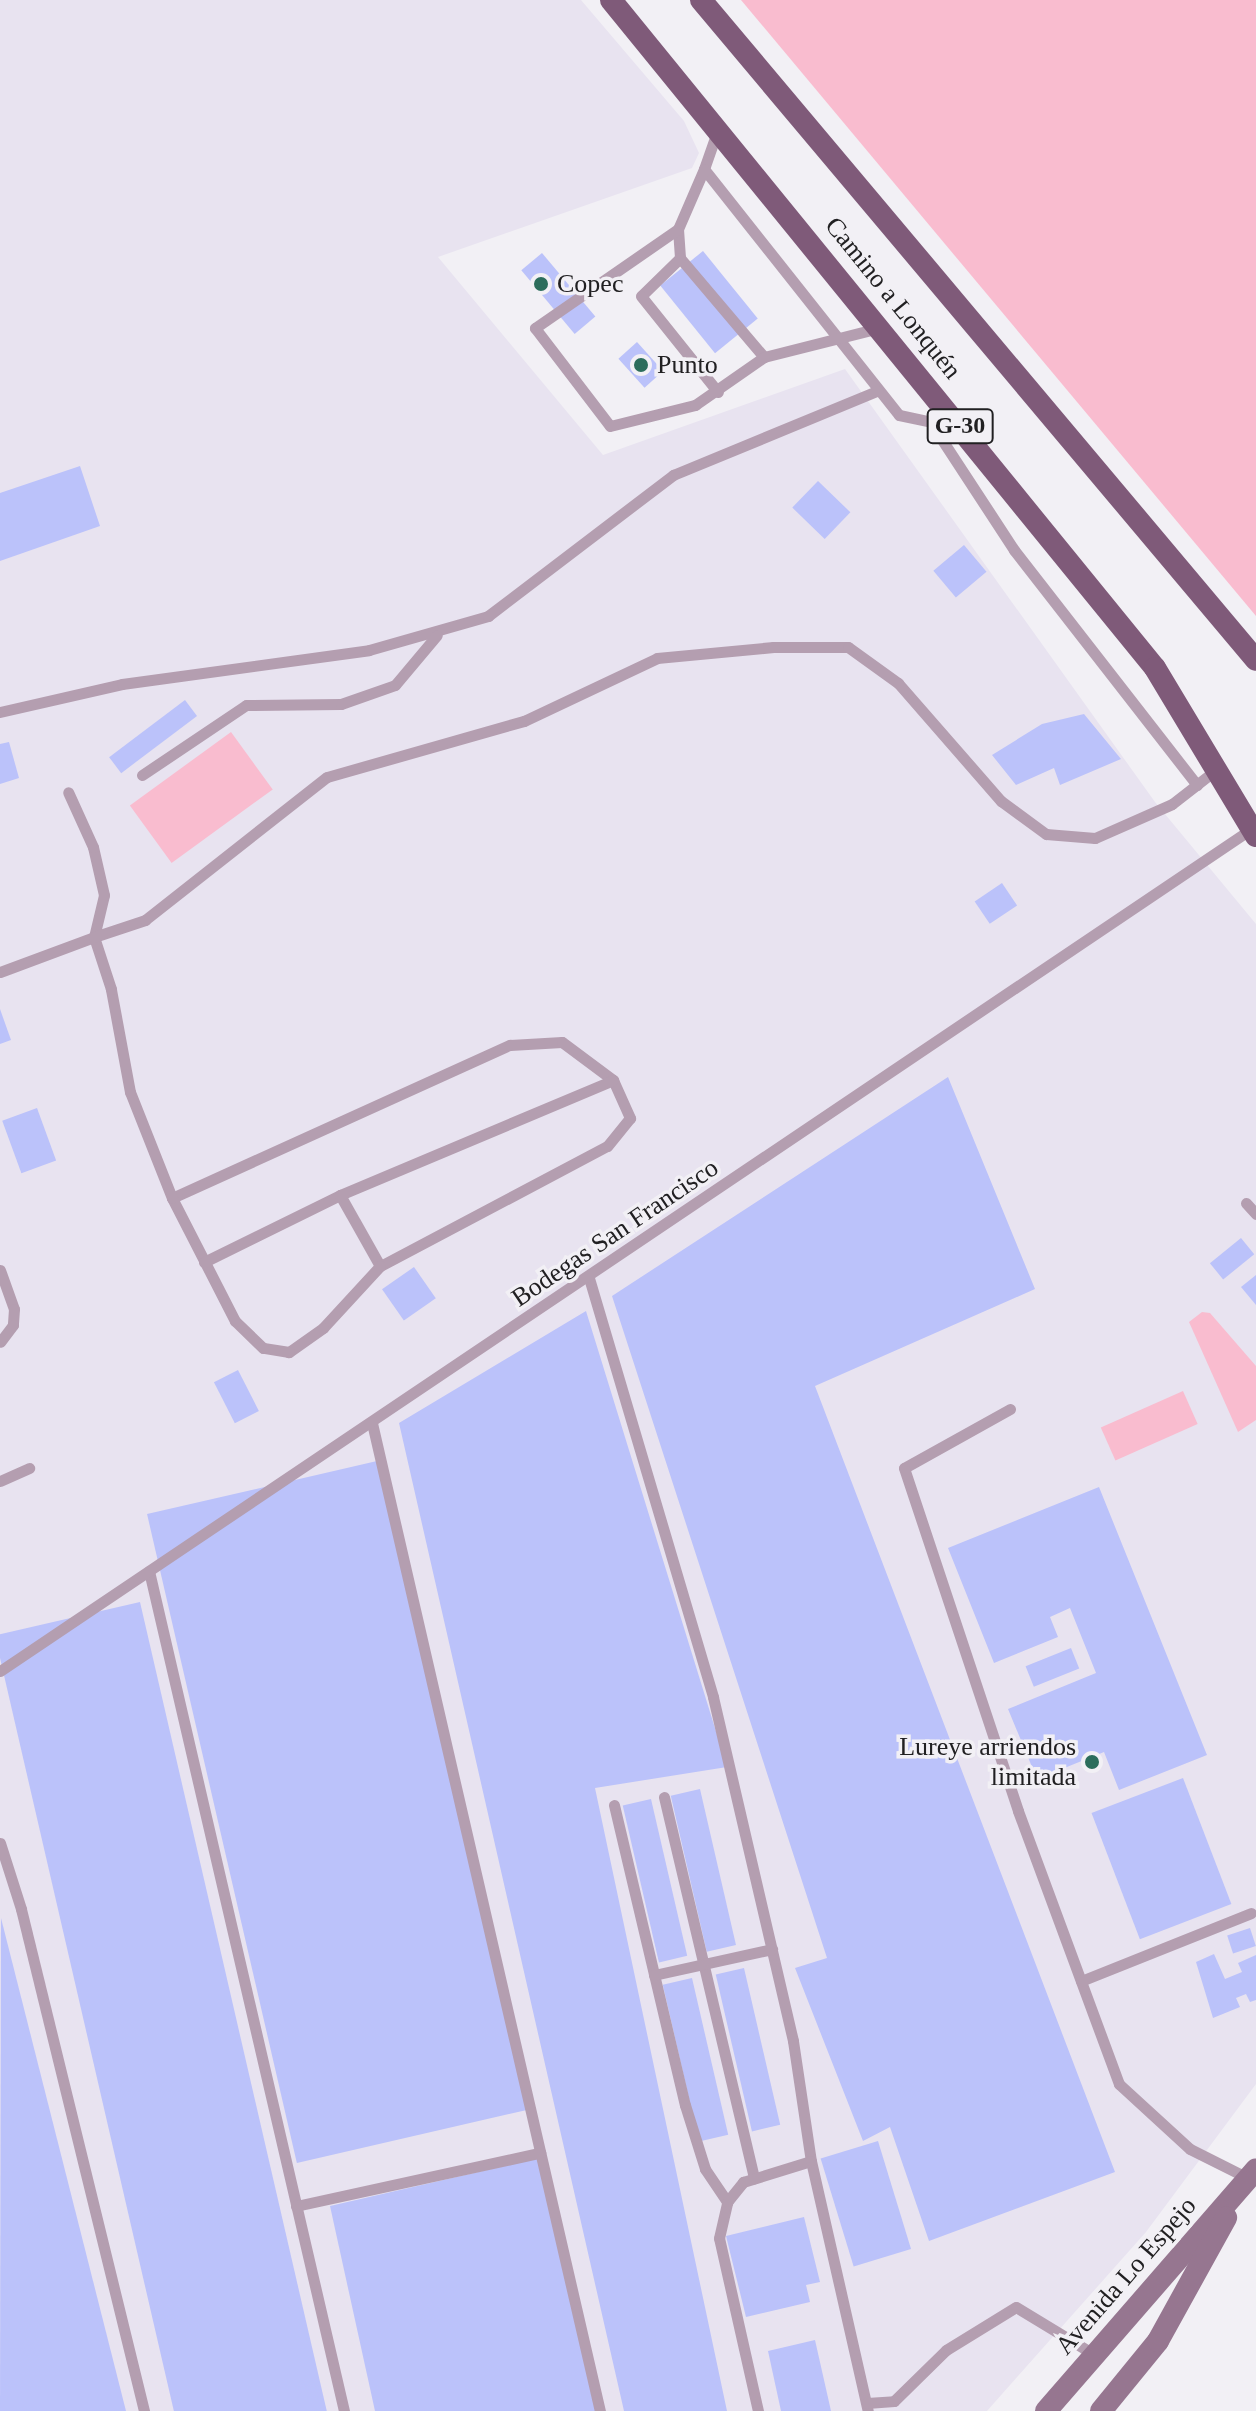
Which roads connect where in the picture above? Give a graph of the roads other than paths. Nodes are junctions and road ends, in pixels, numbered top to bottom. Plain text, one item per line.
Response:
1 (611, 0) edge
2 (701, 0) edge
3 (718, 129) junction
4 (704, 169) junction
5 (678, 229) junction
6 (680, 258) junction
7 (881, 327) junction
8 (836, 339) junction
9 (764, 357) junction
10 (877, 391) junction
11 (718, 392) junction
12 (931, 423) junction
13 (959, 424) junction
14 (438, 634) junction
15 (1256, 660) edge
16 (0, 712) edge
17 (1217, 769) junction
18 (142, 775) dead end
19 (1197, 785) junction
20 (68, 792) dead end
21 (1254, 832) edge
22 (94, 937) junction
23 (0, 972) edge
24 (613, 1080) junction
25 (340, 1195) junction
26 (172, 1198) junction
27 (1246, 1203) dead end
28 (1256, 1214) edge
29 (204, 1262) junction
30 (380, 1266) junction
31 (0, 1270) edge
32 (589, 1278) junction
33 (0, 1342) edge
34 (1010, 1409) dead end
35 (372, 1423) junction
36 (29, 1468) dead end
37 (0, 1481) edge
38 (149, 1571) junction
39 (0, 1671) edge
40 (664, 1797) dead end
41 (614, 1805) dead end
42 (0, 1843) edge
43 (1251, 1913) dead end
44 (772, 1949) junction
45 (702, 1964) junction
46 (654, 1975) junction
47 (1081, 1981) junction
48 (540, 2153) junction
49 (811, 2161) junction
50 (1252, 2174) edge
51 (754, 2179) junction
52 (727, 2202) junction
53 (296, 2206) junction
54 (1095, 2355) junction
55 (868, 2407) edge
56 (144, 2411) edge
57 (344, 2411) edge
58 (600, 2411) edge
59 (758, 2411) edge
60 (1046, 2411) edge
61 (1101, 2411) edge

1 - 3 main road, Camino a Lonquén / G-30
2 - 15 main road, Camino a Lonquén / G-30
3 - 4 lane
3 - 7 main road, Camino a Lonquén / G-30
4 - 5 lane
4 - 8 lane
5 - 6 lane
5 - 11 lane
6 - 9 lane
6 - 11 lane
7 - 8 lane
7 - 13 main road, Camino a Lonquén / G-30
8 - 9 lane
8 - 10 lane
9 - 11 lane
10 - 12 lane
10 - 14 lane
12 - 13 lane
12 - 19 lane
13 - 17 main road, Camino a Lonquén / G-30
14 - 16 lane
14 - 18 lane
17 - 19 lane
17 - 21 main road, Camino a Lonquén / G-30
19 - 22 lane
20 - 22 lane
21 - 32 lane, Bodegas San Francisco
22 - 23 lane
22 - 26 lane
24 - 25 lane
24 - 26 lane
24 - 30 lane
25 - 29 lane
25 - 30 lane
26 - 29 lane
27 - 28 lane
29 - 30 lane
31 - 33 lane
32 - 35 lane, Bodegas San Francisco
32 - 44 lane
34 - 47 lane
35 - 38 lane, Bodegas San Francisco
35 - 48 lane
36 - 37 lane
38 - 39 lane, Bodegas San Francisco
38 - 53 lane
40 - 45 lane
41 - 46 lane
42 - 56 lane
43 - 47 lane
44 - 45 lane
44 - 49 lane
45 - 46 lane
45 - 51 lane
46 - 52 lane
47 - 50 lane
48 - 53 lane
48 - 58 lane
49 - 51 lane
49 - 55 lane
50 - 54 main road, Avenida Lo Espejo
50 - 61 main road, Avenida Lo Espejo
51 - 52 lane
52 - 59 lane
53 - 57 lane
54 - 55 lane
54 - 60 main road, Avenida Lo Espejo

